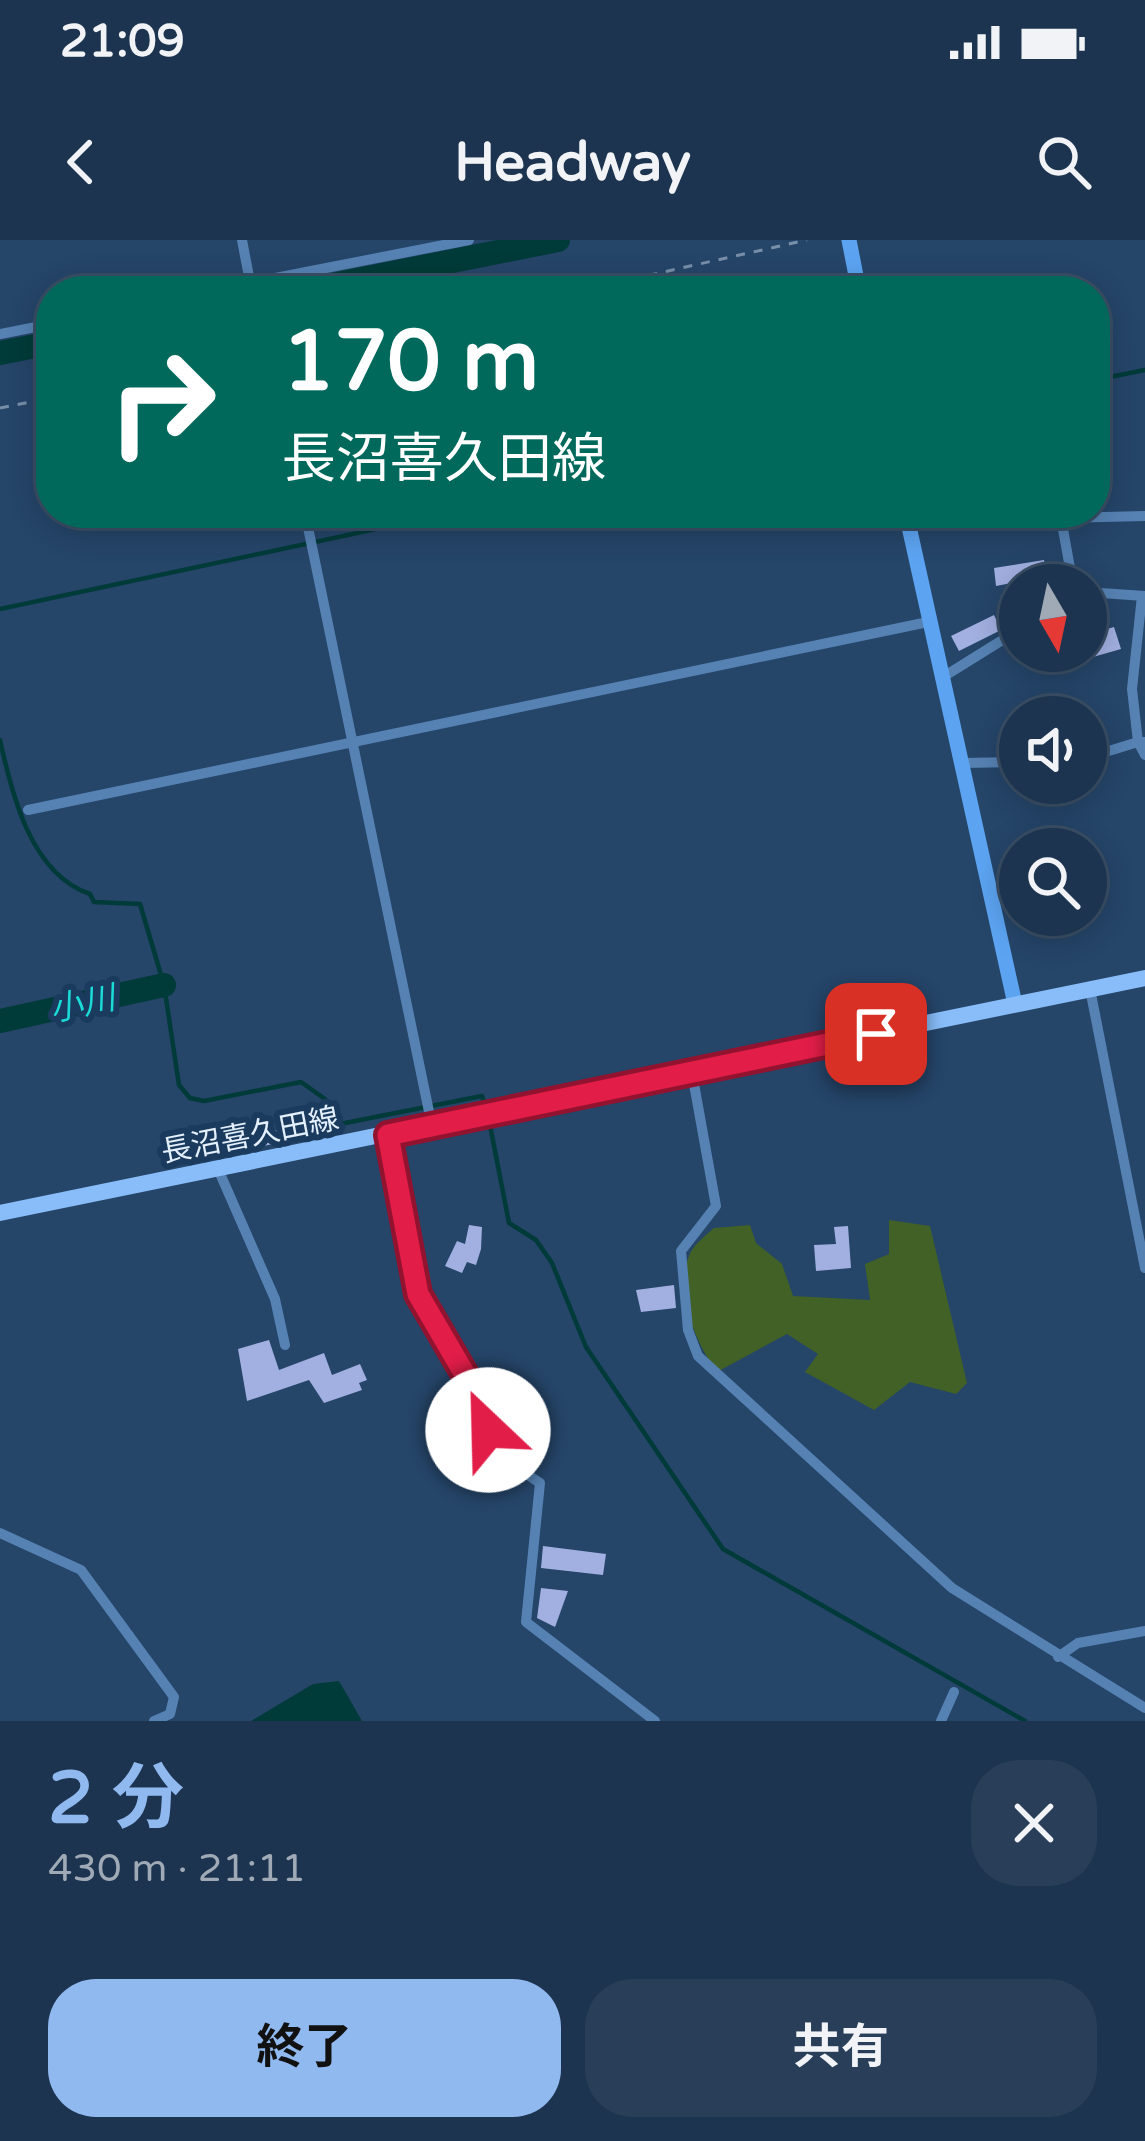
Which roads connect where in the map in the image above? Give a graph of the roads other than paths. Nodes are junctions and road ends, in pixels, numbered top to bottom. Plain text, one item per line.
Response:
1 (242, 240) edge
2 (469, 240) edge
3 (849, 240) edge
4 (249, 276) edge
5 (281, 276) edge
6 (857, 276) edge
7 (36, 327) edge
8 (0, 334) edge
9 (1145, 516) edge
10 (1110, 517) edge
11 (307, 528) edge
12 (909, 528) edge
13 (1062, 528) edge
14 (1069, 564) edge
15 (1107, 593) edge
16 (1144, 596) edge
17 (928, 622) junction
18 (999, 642) edge
19 (943, 677) junction
20 (1142, 742) edge
21 (350, 744) junction
22 (1107, 752) edge
23 (1145, 755) edge
24 (999, 763) edge
25 (962, 764) junction
26 (28, 810) dead end
27 (1145, 977) edge
28 (1090, 989) junction
29 (1015, 1004) junction
30 (692, 1072) junction
31 (432, 1126) junction
32 (388, 1135) junction
33 (218, 1169) junction
34 (0, 1213) edge
35 (1145, 1268) edge
36 (285, 1345) dead end
37 (0, 1533) edge
38 (1145, 1630) edge
39 (1058, 1657) junction
40 (954, 1692) dead end
41 (1145, 1708) edge
42 (154, 1721) edge
43 (655, 1721) edge
44 (941, 1721) edge

1 - 4 street
2 - 5 street
3 - 6 street
7 - 8 street
9 - 10 street
11 - 21 street
12 - 17 street
13 - 14 street
15 - 16 street
16 - 20 street
17 - 19 street
17 - 21 street
18 - 19 street
19 - 25 street
20 - 22 street
20 - 23 street
21 - 26 street
21 - 31 street
24 - 25 street
25 - 29 street
27 - 28 main road, 長沼喜久田線
28 - 29 main road, 長沼喜久田線
28 - 35 street
29 - 30 main road, 長沼喜久田線
30 - 31 main road, 長沼喜久田線
30 - 39 street
31 - 32 main road, 長沼喜久田線
32 - 33 main road, 長沼喜久田線
32 - 43 street
33 - 34 main road, 長沼喜久田線
33 - 36 street
37 - 42 street
38 - 39 street
39 - 41 street
40 - 44 street

